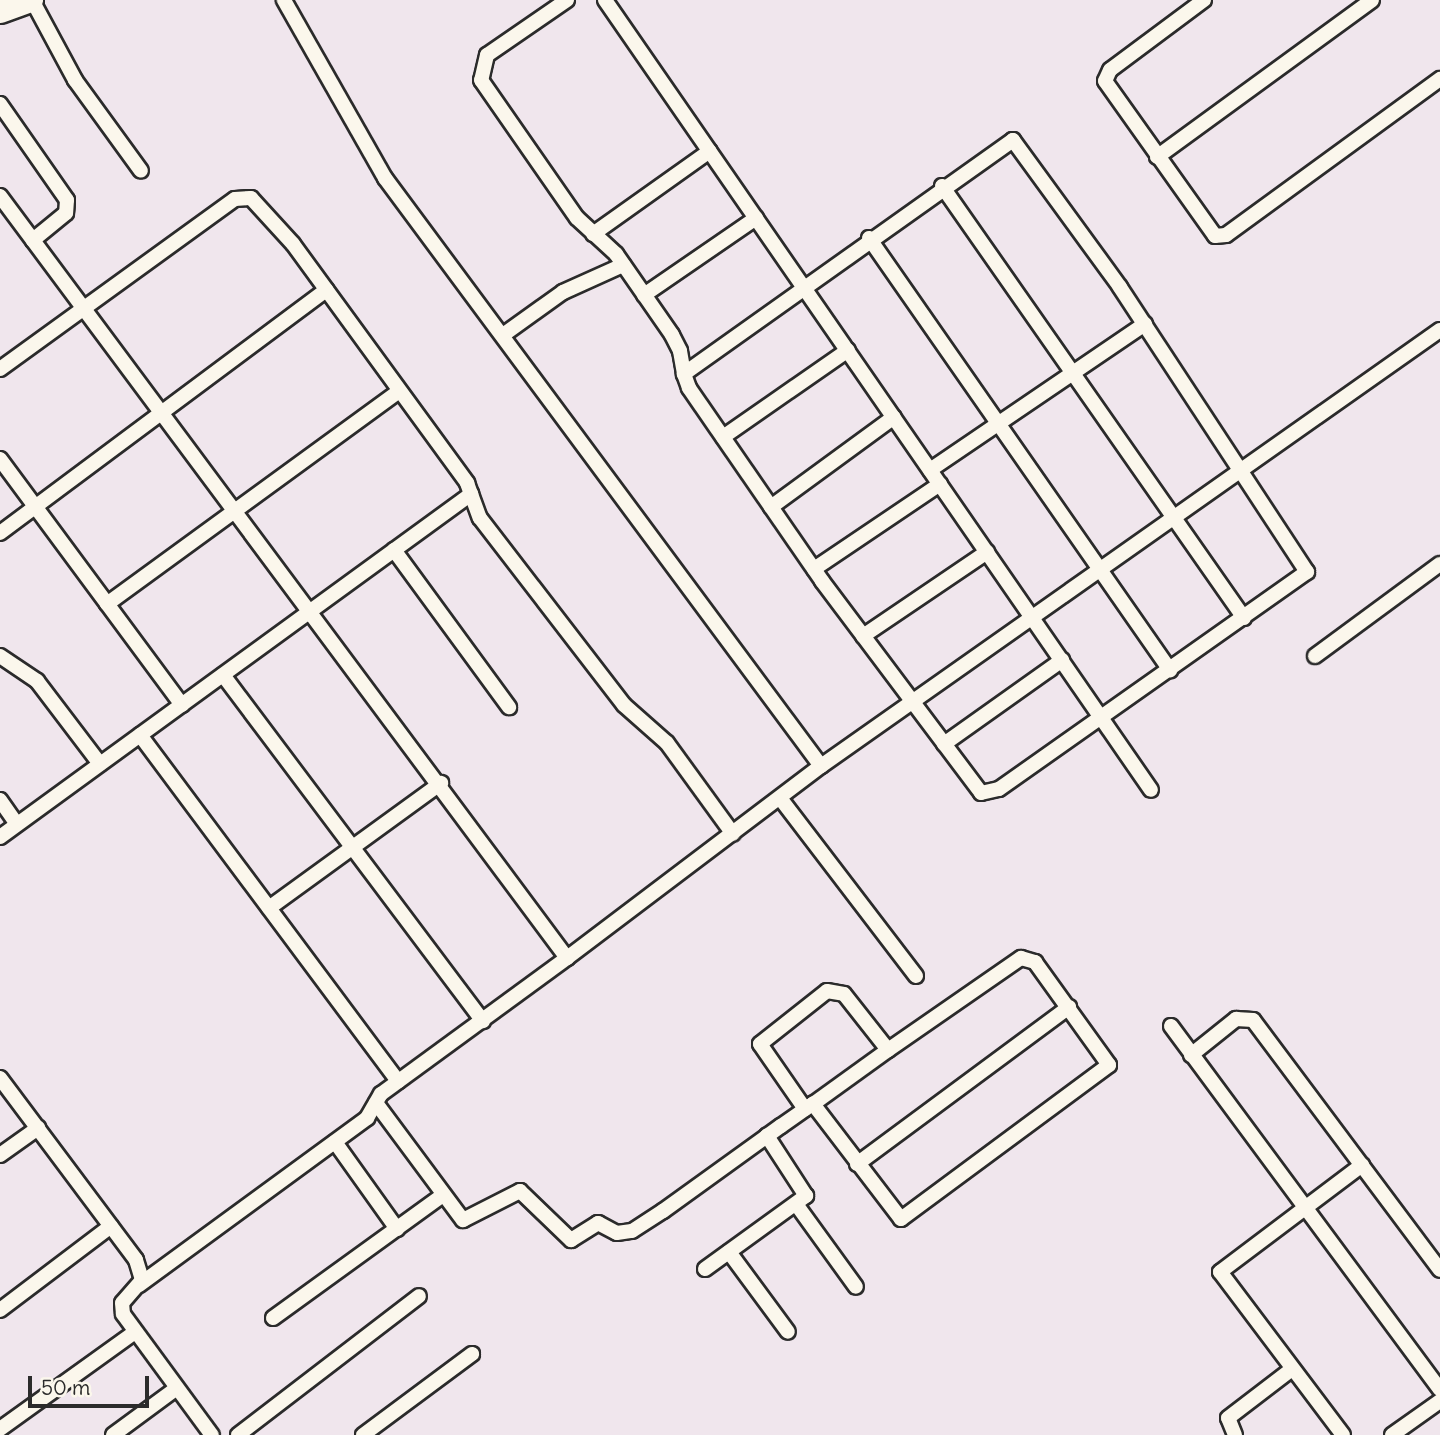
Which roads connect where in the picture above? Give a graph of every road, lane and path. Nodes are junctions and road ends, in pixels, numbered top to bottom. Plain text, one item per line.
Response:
1 (32, 0) edge
2 (284, 0) edge
3 (567, 0) edge
4 (605, 0) edge
5 (1204, 0) edge
6 (1371, 0) edge
7 (0, 11) edge
8 (1440, 79) edge
9 (0, 104) edge
10 (710, 151) junction
11 (1157, 157) junction
12 (141, 171) dead end
13 (942, 186) junction
14 (0, 196) edge
15 (756, 218) junction
16 (593, 234) junction
17 (869, 238) junction
18 (33, 240) junction
19 (623, 265) junction
20 (803, 285) junction
21 (326, 290) junction
22 (644, 295) junction
23 (84, 308) junction
24 (1145, 324) junction
25 (1440, 330) edge
26 (503, 335) junction
27 (848, 350) junction
28 (0, 369) edge
29 (1072, 373) junction
30 (684, 374) junction
31 (399, 391) junction
32 (163, 411) junction
33 (894, 417) junction
34 (998, 422) junction
35 (723, 437) junction
36 (0, 459) edge
37 (930, 470) junction
38 (1241, 470) junction
39 (940, 484) junction
40 (471, 494) junction
41 (771, 507) junction
42 (35, 508) junction
43 (236, 509) junction
44 (1172, 517) junction
45 (0, 533) edge
46 (394, 550) junction
47 (987, 552) junction
48 (1440, 564) edge
49 (1100, 568) junction
50 (814, 569) junction
51 (107, 604) junction
52 (310, 610) junction
53 (1031, 616) junction
54 (1244, 618) junction
55 (863, 636) junction
56 (0, 656) edge
57 (1315, 656) dead end
58 (1062, 660) junction
59 (1170, 670) junction
60 (223, 675) junction
61 (910, 699) junction
62 (182, 705) junction
63 (509, 707) dead end
64 (1101, 717) junction
65 (140, 735) junction
66 (944, 744) junction
67 (100, 764) junction
68 (821, 766) junction
69 (440, 783) junction
70 (1152, 790) dead end
71 (780, 798) junction
72 (0, 800) edge
73 (17, 824) junction
74 (733, 834) junction
75 (0, 837) edge
76 (353, 848) junction
77 (269, 908) junction
78 (567, 958) junction
79 (916, 976) dead end
80 (1069, 1007) junction
81 (483, 1021) junction
82 (1171, 1026) dead end
83 (888, 1050) junction
84 (1191, 1055) junction
85 (0, 1078) edge
86 (398, 1082) junction
87 (376, 1103) junction
88 (809, 1106) junction
89 (38, 1128) junction
90 (767, 1136) junction
91 (335, 1142) junction
92 (0, 1156) edge
93 (857, 1164) junction
94 (1362, 1165) junction
95 (443, 1195) junction
96 (796, 1204) junction
97 (1304, 1205) junction
98 (111, 1226) junction
99 (397, 1229) junction
100 (729, 1252) junction
101 (705, 1269) dead end
102 (1440, 1269) edge
103 (139, 1285) junction
104 (856, 1287) dead end
105 (419, 1296) dead end
106 (0, 1310) edge
107 (274, 1318) dead end
108 (135, 1332) junction
109 (788, 1332) dead end
110 (472, 1354) dead end
111 (1292, 1369) junction
112 (177, 1388) junction
113 (1440, 1389) edge
114 (1440, 1401) edge
115 (0, 1429) edge
116 (113, 1435) edge
117 (212, 1435) edge
118 (237, 1435) edge
119 (362, 1435) edge
120 (1235, 1435) edge
121 (1343, 1435) edge
122 (1392, 1435) edge

1 - 7 main road
1 - 12 street
2 - 26 street
3 - 16 street
4 - 10 street
5 - 11 street
6 - 11 street
8 - 11 street
9 - 18 street
10 - 15 street
10 - 16 street
13 - 17 street
13 - 24 street
13 - 29 street
14 - 18 street
15 - 20 street
15 - 22 street
16 - 19 street
17 - 20 street
17 - 34 street
18 - 23 street
19 - 22 street
19 - 26 street
20 - 27 street
20 - 30 street
21 - 23 street
21 - 31 street
21 - 32 street
22 - 30 street
23 - 28 street
23 - 32 street
24 - 29 street
24 - 38 street
25 - 38 street
26 - 68 street
27 - 33 street
27 - 35 street
29 - 34 street
29 - 44 street
30 - 35 street
31 - 40 street
31 - 43 street
32 - 42 street
32 - 43 street
33 - 37 street
33 - 41 street
34 - 37 street
34 - 49 street
35 - 41 street
36 - 42 street
37 - 39 street
38 - 44 street
38 - 54 street
39 - 47 street
39 - 50 street
40 - 46 street
40 - 74 street
41 - 50 street
42 - 45 street
42 - 51 street
43 - 51 street
43 - 52 street
44 - 49 street
44 - 54 street
46 - 52 street
46 - 63 street
47 - 53 street
47 - 55 street
48 - 57 street
49 - 53 street
49 - 59 street
50 - 55 street
51 - 62 street
52 - 60 street
52 - 69 street
53 - 58 street
53 - 61 street
54 - 59 street
55 - 61 street
56 - 67 street
58 - 64 street
58 - 66 street
59 - 64 street
60 - 62 street
60 - 76 street
61 - 66 street
61 - 68 street
62 - 65 street
64 - 66 street
64 - 70 street
65 - 67 street
65 - 77 street
67 - 73 street
68 - 71 street
69 - 76 street
69 - 78 street
71 - 74 street
71 - 79 street
72 - 73 street
73 - 75 street
74 - 78 street
76 - 77 street
76 - 81 street
77 - 86 street
78 - 81 street
80 - 83 street
80 - 93 street
80 - 93 street
81 - 86 street
82 - 84 street
83 - 88 street
83 - 88 street
84 - 94 street
84 - 97 street
85 - 89 street
86 - 87 street
87 - 91 street
87 - 95 street
88 - 90 street
88 - 93 street
89 - 92 street
89 - 98 street
90 - 95 street
90 - 96 street
91 - 99 street
91 - 103 street
94 - 97 street
94 - 102 street
95 - 99 street
96 - 100 street
96 - 104 street
97 - 111 street
97 - 113 street
98 - 103 street
98 - 106 street
99 - 107 street
100 - 101 street
100 - 109 street
103 - 108 street
105 - 118 street
108 - 112 street
108 - 115 street
110 - 119 street
111 - 120 street
111 - 121 street
112 - 116 street
112 - 117 street
114 - 122 street

